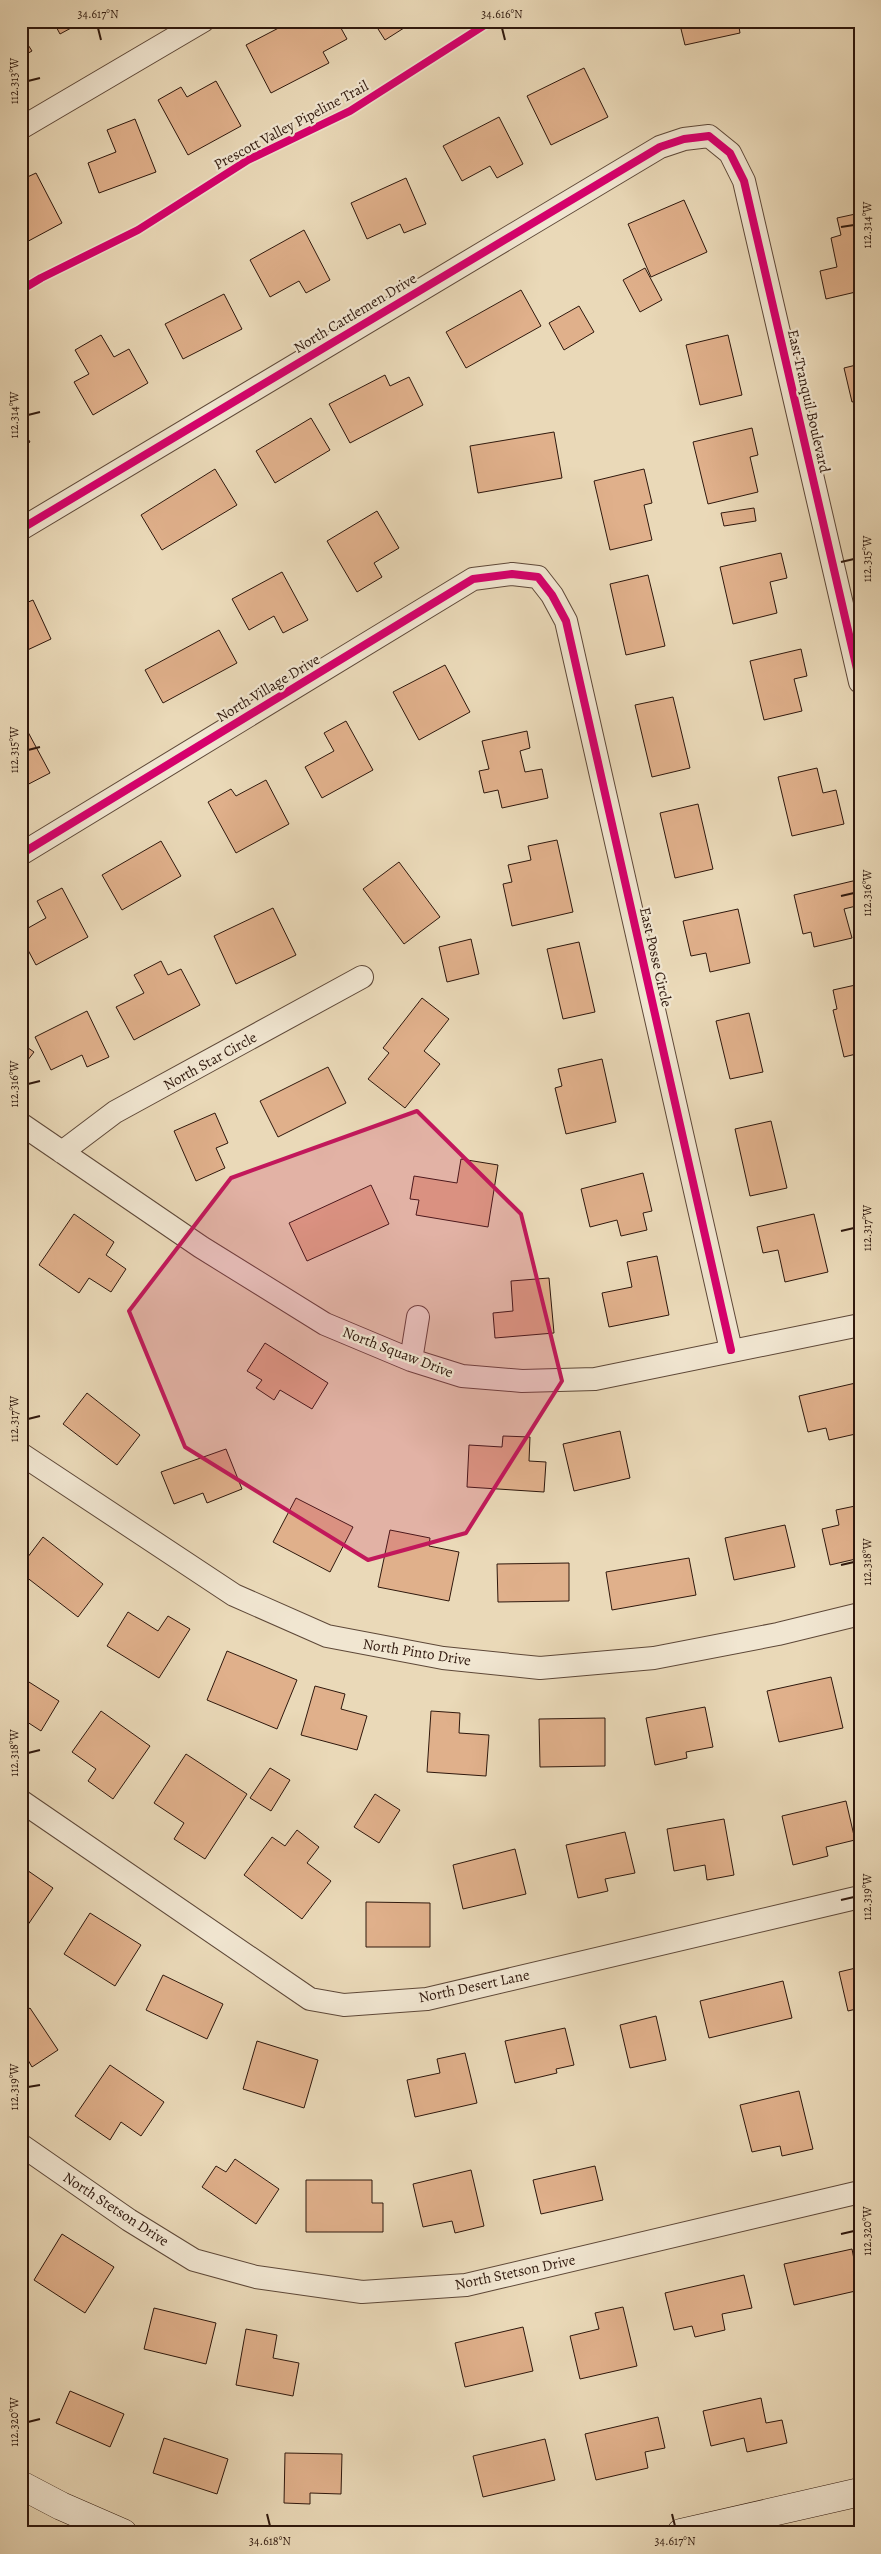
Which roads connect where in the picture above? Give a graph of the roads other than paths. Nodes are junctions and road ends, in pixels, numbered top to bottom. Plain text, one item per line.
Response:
1 (203, 21) edge
2 (21, 128) edge
3 (709, 136) joint
4 (21, 529) edge
5 (538, 577) joint
6 (860, 682) edge
7 (21, 854) edge
8 (362, 977) dead end
9 (21, 1124) edge
10 (62, 1152) junction
11 (418, 1317) dead end
12 (860, 1325) edge
13 (731, 1350) junction
14 (411, 1360) junction
15 (21, 1454) edge
16 (860, 1614) edge
17 (21, 1801) edge
18 (860, 1897) edge
19 (21, 2145) edge
20 (860, 2192) edge
21 (21, 2484) edge
22 (860, 2492) edge
23 (123, 2533) edge
24 (681, 2533) edge

1 - 2 street
3 - 4 street, North Cattlemen Drive
3 - 6 street, East Tranquil Boulevard
5 - 7 street, North Village Drive
5 - 13 street, East Posse Circle
8 - 10 street, North Star Circle
9 - 10 street, North Squaw Drive
10 - 14 street, North Squaw Drive
11 - 14 street
12 - 13 street, North Squaw Drive
13 - 14 street, North Squaw Drive
15 - 16 street, North Pinto Drive
17 - 18 street, North Desert Lane
19 - 20 street, North Stetson Drive
21 - 23 main road
22 - 24 main road

